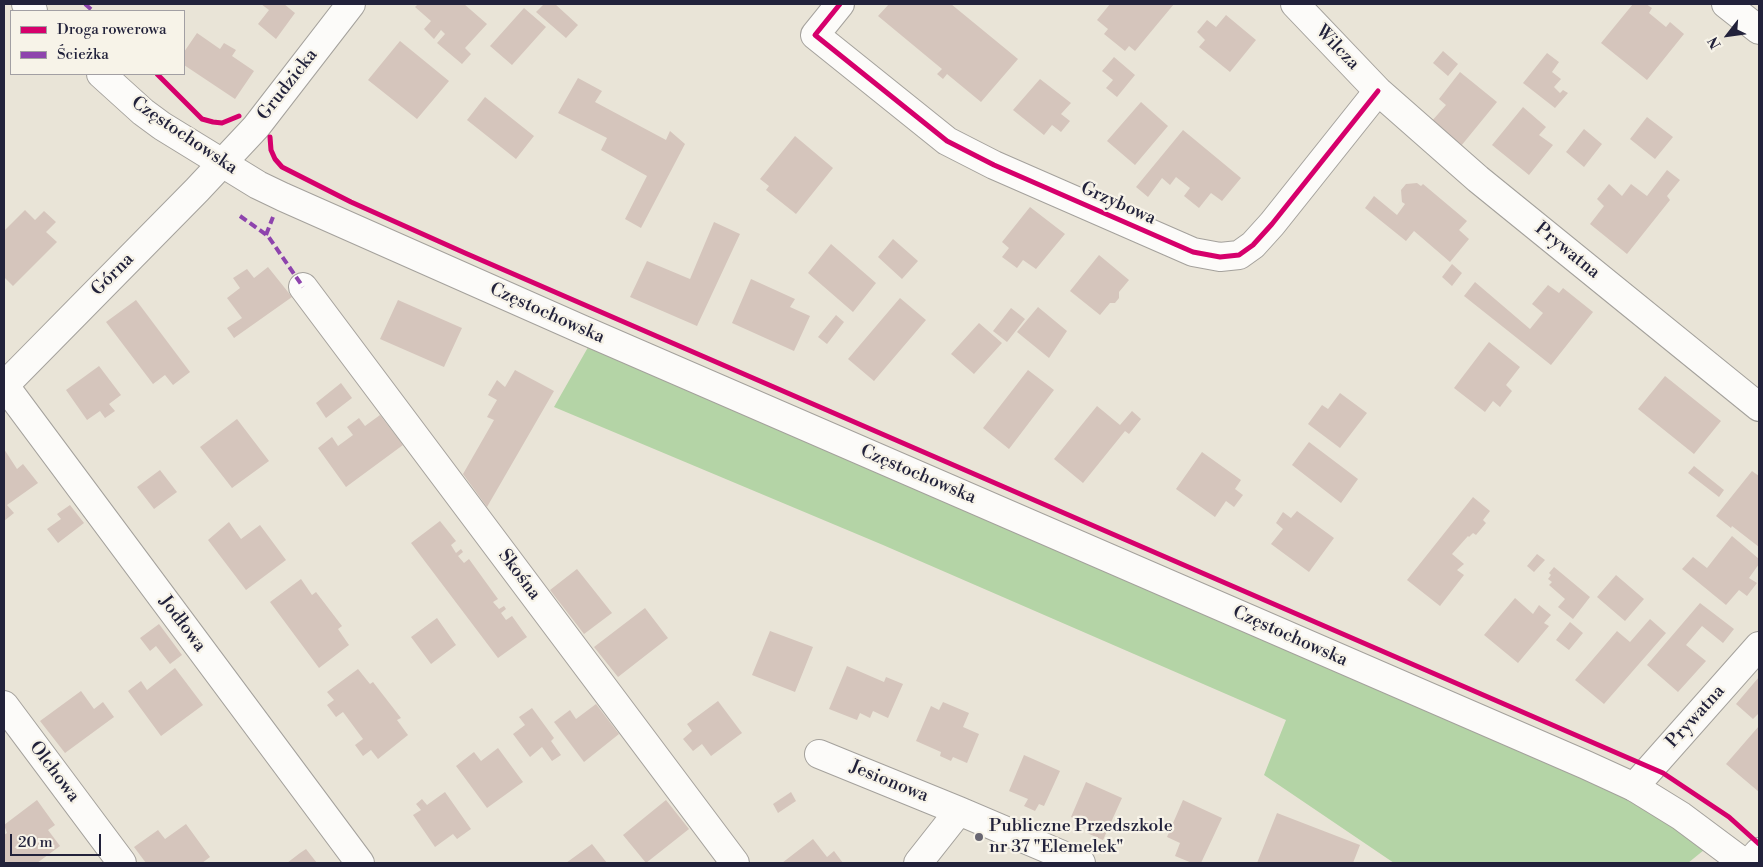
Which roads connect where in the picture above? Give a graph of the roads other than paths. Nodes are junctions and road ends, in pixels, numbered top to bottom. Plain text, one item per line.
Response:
1 (351, 4) edge
2 (840, 4) edge
3 (1295, 4) edge
4 (1726, 4) edge
5 (1759, 30) edge
6 (102, 75) edge
7 (1378, 91) junction
8 (222, 163) junction
9 (303, 287) dead end
10 (4, 386) edge
11 (1759, 407) edge
12 (1759, 646) edge
13 (4, 705) edge
14 (819, 754) dead end
15 (1634, 787) junction
16 (959, 811) junction
17 (1759, 852) edge
18 (122, 863) edge
19 (360, 863) edge
20 (735, 863) edge
21 (918, 863) edge
22 (1081, 863) edge
23 (1744, 863) edge
24 (1749, 863) edge

1 - 8 street, Grudzicka
2 - 7 street, Grzybowa
3 - 7 street, Wilcza
4 - 5 street
6 - 8 street, Częstochowska
7 - 11 street, Prywatna
8 - 10 street, Górna
8 - 15 street, Częstochowska
9 - 20 street, Skośna
10 - 19 street, Jodłowa
12 - 15 street, Prywatna
13 - 18 street, Olchowa
14 - 16 street, Jesionowa
15 - 23 street, Częstochowska
16 - 21 street
16 - 22 street, Jesionowa
17 - 24 street

